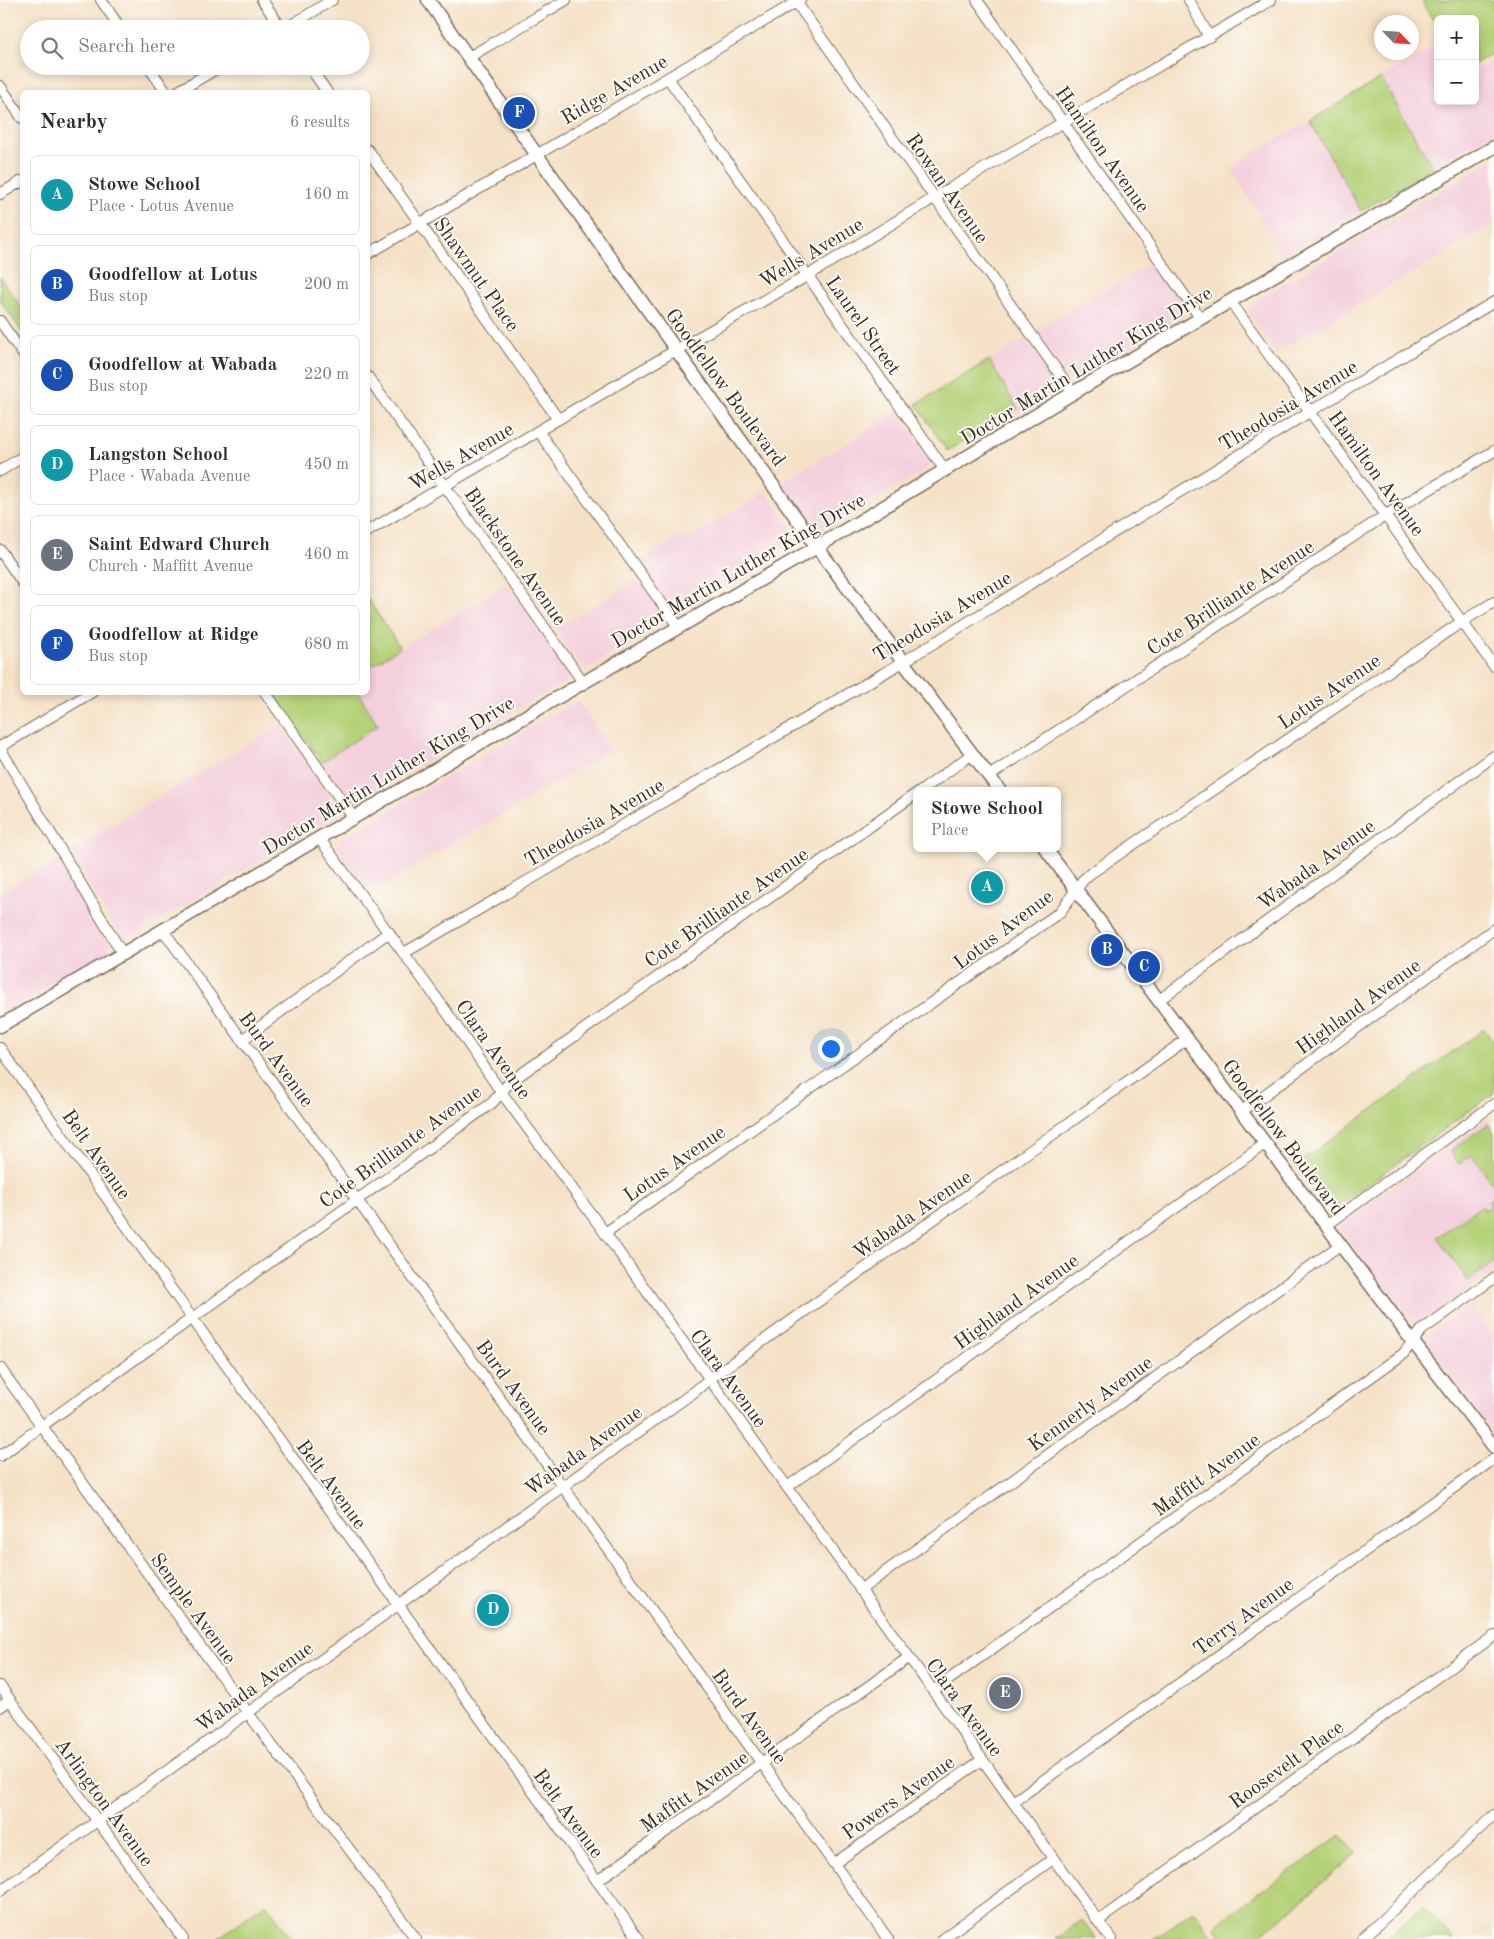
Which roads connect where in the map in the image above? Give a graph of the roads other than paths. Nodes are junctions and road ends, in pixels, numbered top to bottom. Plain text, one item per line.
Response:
1 (101, 0) edge
2 (262, 0) edge
3 (332, 0) edge
4 (428, 0) edge
5 (566, 0) edge
6 (976, 0) edge
7 (1189, 0) edge
8 (1271, 0) edge
9 (798, 1) edge
10 (115, 20) edge
11 (276, 20) edge
12 (298, 20) edge
13 (1209, 37) junction
14 (469, 57) junction
15 (154, 75) edge
16 (206, 75) edge
17 (315, 75) edge
18 (668, 78) junction
19 (0, 86) edge
20 (165, 90) edge
21 (180, 90) edge
22 (326, 90) edge
23 (20, 115) edge
24 (1063, 121) junction
25 (1494, 146) edge
26 (370, 153) edge
27 (537, 155) junction
28 (20, 182) edge
29 (0, 194) edge
30 (934, 198) junction
31 (420, 224) junction
32 (370, 253) edge
33 (807, 276) junction
34 (1230, 301) junction
35 (1494, 302) edge
36 (1201, 318) junction
37 (0, 321) edge
38 (20, 350) edge
39 (676, 350) junction
40 (370, 381) edge
41 (1073, 393) junction
42 (1311, 411) junction
43 (558, 419) junction
44 (538, 431) junction
45 (1494, 451) edge
46 (20, 458) edge
47 (945, 470) junction
48 (0, 471) edge
49 (444, 486) junction
50 (1386, 515) junction
51 (370, 530) edge
52 (817, 547) junction
53 (0, 550) edge
54 (20, 579) edge
55 (1494, 602) edge
56 (1463, 621) junction
57 (678, 626) junction
58 (903, 662) junction
59 (1494, 666) edge
60 (583, 682) junction
61 (87, 695) edge
62 (267, 695) edge
63 (0, 747) edge
64 (972, 754) junction
65 (1494, 756) edge
66 (989, 776) junction
67 (927, 787) edge
68 (997, 787) edge
69 (913, 796) edge
70 (353, 817) junction
71 (319, 838) junction
72 (1048, 852) edge
73 (1076, 889) junction
74 (1494, 929) edge
75 (163, 930) junction
76 (389, 932) junction
77 (122, 953) junction
78 (404, 953) junction
79 (1159, 1000) junction
80 (0, 1026) edge
81 (1187, 1039) junction
82 (242, 1040) junction
83 (0, 1048) edge
84 (501, 1092) junction
85 (1494, 1104) edge
86 (1242, 1111) junction
87 (1266, 1143) junction
88 (358, 1200) junction
89 (1327, 1225) junction
90 (605, 1233) junction
91 (1340, 1245) junction
92 (1494, 1278) edge
93 (192, 1318) junction
94 (1413, 1342) junction
95 (0, 1368) edge
96 (708, 1380) junction
97 (42, 1427) junction
98 (1494, 1447) edge
99 (0, 1456) edge
100 (1494, 1459) edge
101 (563, 1486) junction
102 (787, 1487) junction
103 (860, 1590) junction
104 (397, 1604) junction
105 (1494, 1636) edge
106 (908, 1658) junction
107 (0, 1686) edge
108 (933, 1691) junction
109 (10, 1700) junction
110 (0, 1707) edge
111 (248, 1712) junction
112 (982, 1760) junction
113 (762, 1764) junction
114 (1013, 1802) junction
115 (1494, 1815) edge
116 (96, 1820) junction
117 (1053, 1860) junction
118 (835, 1863) junction
119 (597, 1881) junction
120 (0, 1891) edge
121 (1098, 1920) junction
122 (183, 1939) edge
123 (416, 1939) edge
124 (639, 1939) edge
125 (888, 1939) edge
126 (942, 1939) edge
127 (1110, 1939) edge
128 (1362, 1939) edge

1 - 10 street
2 - 11 street
3 - 12 street
4 - 14 main road, Goodfellow Boulevard
5 - 14 street
6 - 24 street, Hamilton Avenue
7 - 13 street
8 - 13 street, Wells Avenue
9 - 18 street, Ridge Avenue
9 - 30 street, Rowan Avenue
13 - 24 street, Wells Avenue
14 - 27 main road, Goodfellow Boulevard
15 - 20 street
16 - 21 street
17 - 22 street
18 - 27 street, Ridge Avenue
18 - 33 street, Laurel Street
19 - 23 street
24 - 30 street, Wells Avenue
24 - 36 street, Hamilton Avenue
25 - 34 main road, Doctor Martin Luther King Drive
26 - 31 street, Shawmut Place
27 - 31 street, Ridge Avenue
27 - 39 main road, Goodfellow Boulevard
28 - 29 street
30 - 33 street, Wells Avenue
30 - 41 street, Rowan Avenue
31 - 32 street, Ridge Avenue
31 - 43 street, Shawmut Place
33 - 39 street, Wells Avenue
33 - 47 street, Laurel Street
34 - 36 main road, Doctor Martin Luther King Drive
34 - 42 street, Hamilton Avenue
35 - 42 street, Theodosia Avenue
36 - 41 main road, Doctor Martin Luther King Drive
37 - 38 street
39 - 43 street, Wells Avenue
39 - 52 main road, Goodfellow Boulevard
40 - 49 street, Blackstone Avenue
41 - 47 main road, Doctor Martin Luther King Drive
42 - 50 street, Hamilton Avenue
42 - 58 street, Theodosia Avenue
43 - 44 street, Wells Avenue
44 - 49 street, Wells Avenue
44 - 57 street
45 - 50 street, Cote Brilliante Avenue
46 - 48 street
47 - 52 main road, Doctor Martin Luther King Drive
49 - 51 street, Wells Avenue
49 - 60 street, Blackstone Avenue
50 - 56 street, Hamilton Avenue
50 - 66 street, Cote Brilliante Avenue
52 - 57 main road, Doctor Martin Luther King Drive
52 - 58 main road, Goodfellow Boulevard
53 - 54 street
55 - 56 street, Lotus Avenue
56 - 59 street, Hamilton Avenue
56 - 73 street, Lotus Avenue
57 - 60 main road, Doctor Martin Luther King Drive
58 - 64 main road, Goodfellow Boulevard
58 - 78 street, Theodosia Avenue
60 - 70 main road, Doctor Martin Luther King Drive
61 - 63 street
62 - 70 street
63 - 77 street
64 - 66 main road, Goodfellow Boulevard
64 - 67 street
65 - 79 street, Wabada Avenue
66 - 68 main road, Goodfellow Boulevard
69 - 84 street, Cote Brilliante Avenue
70 - 71 main road, Doctor Martin Luther King Drive
71 - 75 main road, Doctor Martin Luther King Drive
71 - 76 street, Clara Avenue
72 - 73 main road, Goodfellow Boulevard
73 - 79 main road, Goodfellow Boulevard
73 - 90 street, Lotus Avenue
74 - 86 street, Highland Avenue
75 - 77 main road, Doctor Martin Luther King Drive
75 - 82 street, Burd Avenue
76 - 78 street, Clara Avenue
76 - 82 street
77 - 80 main road, Doctor Martin Luther King Drive
78 - 84 street, Clara Avenue
79 - 81 main road, Goodfellow Boulevard
81 - 86 main road, Goodfellow Boulevard
81 - 96 street, Wabada Avenue
82 - 88 street, Burd Avenue
83 - 93 street, Belt Avenue
84 - 88 street, Cote Brilliante Avenue
84 - 90 street, Clara Avenue
85 - 89 street
86 - 87 main road, Goodfellow Boulevard
87 - 89 main road, Goodfellow Boulevard
87 - 102 street, Highland Avenue
88 - 93 street, Cote Brilliante Avenue
88 - 101 street, Burd Avenue
89 - 91 main road, Goodfellow Boulevard
90 - 96 street, Clara Avenue
91 - 94 main road, Goodfellow Boulevard
91 - 103 street, Kennerly Avenue
92 - 94 street, Maffitt Avenue
93 - 97 street, Cote Brilliante Avenue
93 - 104 street, Belt Avenue
94 - 98 main road, Goodfellow Boulevard
94 - 108 street, Maffitt Avenue
95 - 97 street, Semple Avenue
96 - 101 street, Wabada Avenue
96 - 102 street, Clara Avenue
97 - 99 street, Cote Brilliante Avenue
97 - 111 street, Semple Avenue
100 - 114 street, Terry Avenue
101 - 104 street, Wabada Avenue
101 - 113 street, Burd Avenue
102 - 103 street, Clara Avenue
103 - 106 street, Clara Avenue
104 - 111 street, Wabada Avenue
104 - 119 street, Belt Avenue
105 - 121 street, Roosevelt Place
106 - 108 street, Clara Avenue
106 - 113 street, Maffitt Avenue
107 - 109 street, Arlington Avenue
108 - 112 street, Clara Avenue
109 - 110 street
109 - 116 street, Arlington Avenue
111 - 116 street, Wabada Avenue
111 - 123 street, Semple Avenue
112 - 114 street, Clara Avenue
112 - 118 street, Powers Avenue
113 - 118 street, Burd Avenue
113 - 119 street, Maffitt Avenue
114 - 117 street, Clara Avenue
115 - 128 street
116 - 120 street, Wabada Avenue
116 - 122 street, Arlington Avenue
117 - 121 street, Clara Avenue
117 - 126 street
118 - 125 street, Burd Avenue
119 - 124 street, Belt Avenue
121 - 127 street, Clara Avenue

